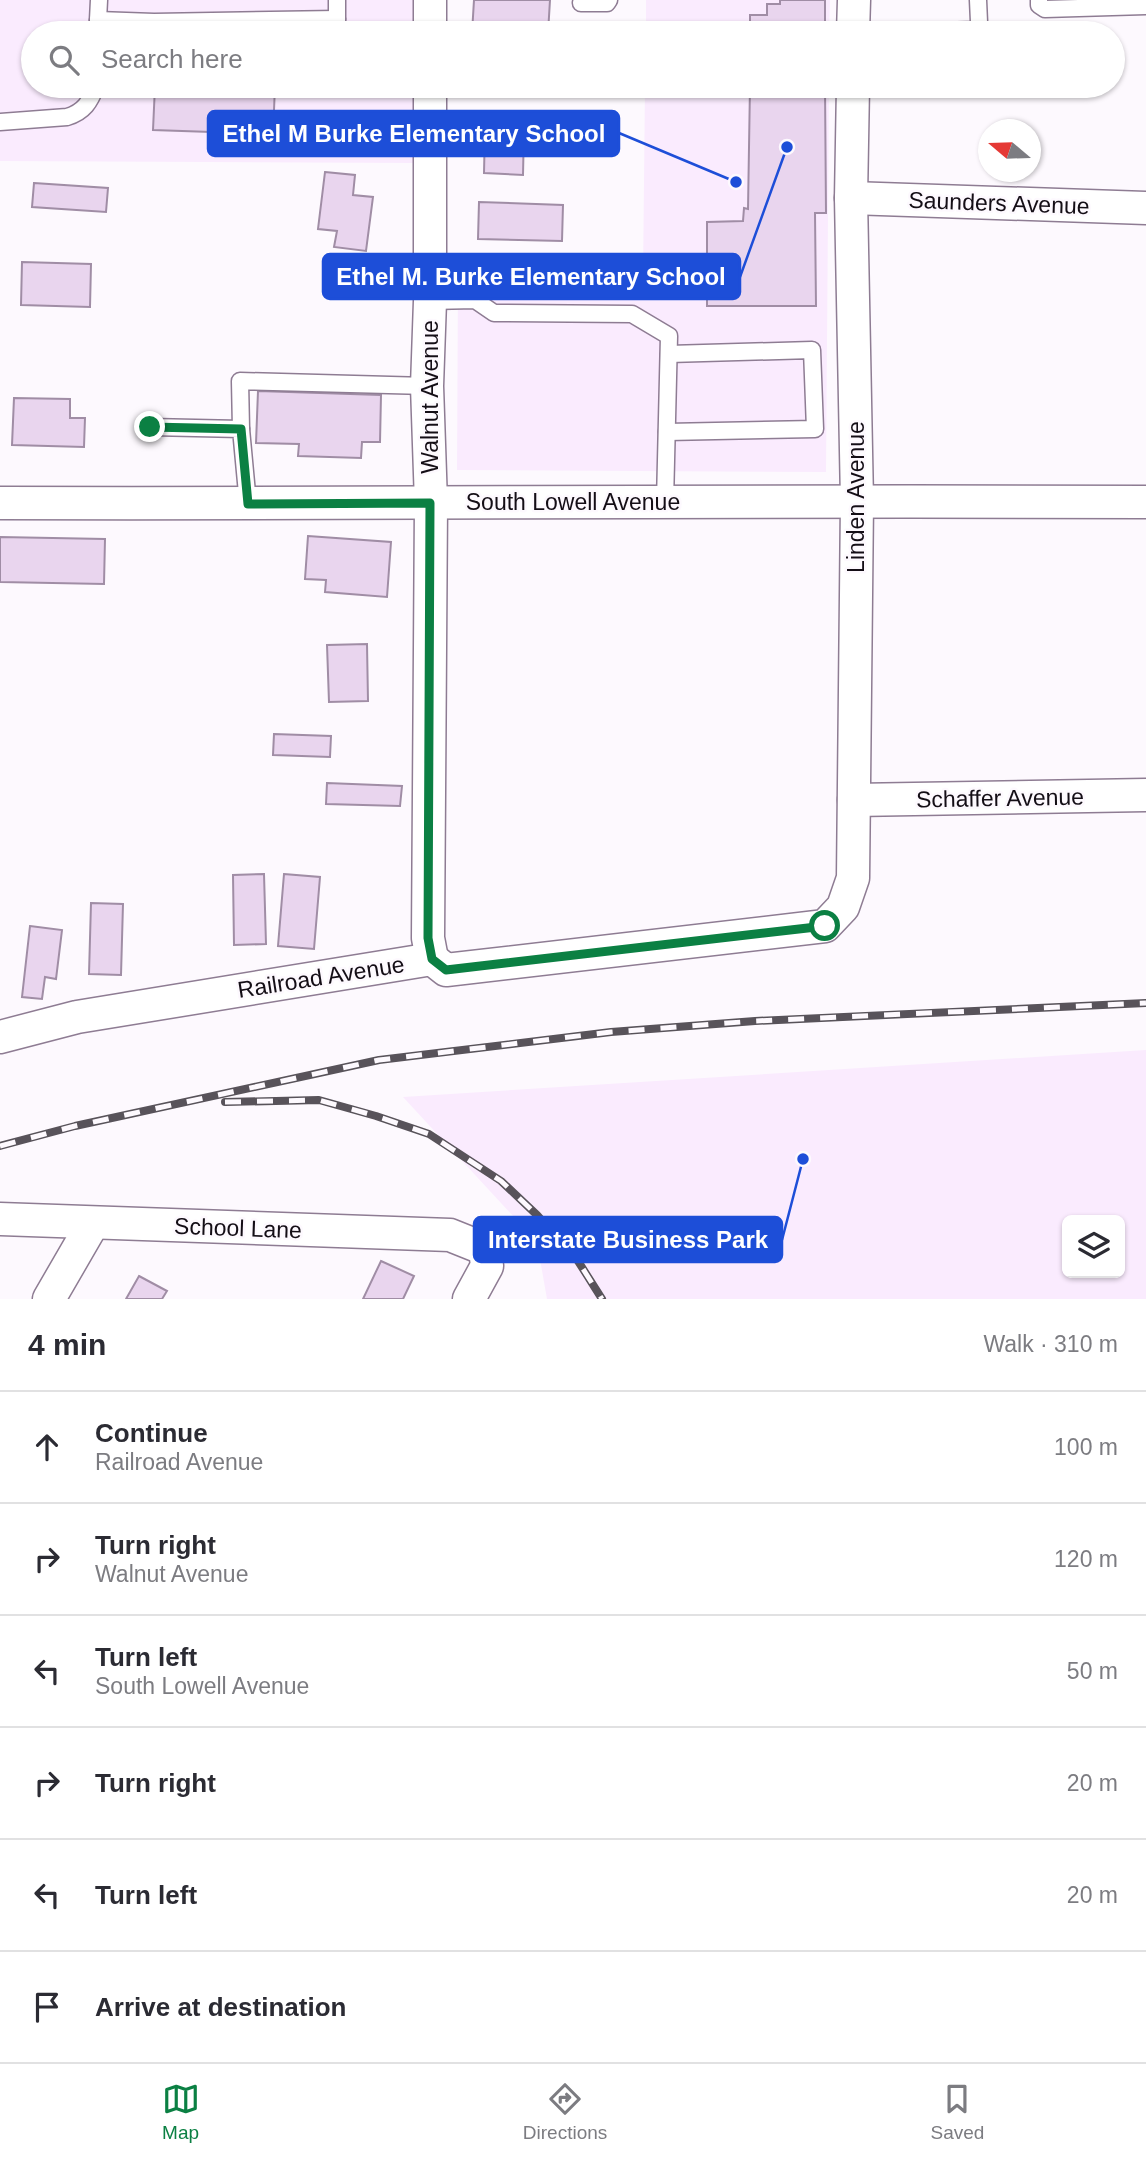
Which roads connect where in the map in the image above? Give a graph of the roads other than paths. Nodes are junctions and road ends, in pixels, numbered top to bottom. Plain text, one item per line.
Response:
1 (99, 0) edge
2 (337, 0) edge
3 (430, 0) edge
4 (608, 0) edge
5 (854, 0) edge
6 (978, 0) edge
7 (1039, 0) edge
8 (581, 3) dead end
9 (1146, 6) edge
10 (98, 21) edge
11 (337, 21) edge
12 (430, 21) edge
13 (853, 21) edge
14 (979, 21) edge
15 (91, 98) edge
16 (430, 98) edge
17 (853, 98) edge
18 (0, 122) edge
19 (851, 198) junction
20 (1146, 208) edge
21 (430, 300) junction
22 (669, 354) junction
23 (427, 386) junction
24 (150, 427) dead end
25 (241, 429) junction
26 (667, 432) junction
27 (857, 501) junction
28 (666, 502) junction
29 (1146, 502) edge
30 (0, 503) edge
31 (430, 503) junction
32 (248, 504) junction
33 (1146, 795) edge
34 (854, 800) junction
35 (843, 907) joint
36 (432, 959) junction
37 (0, 1037) edge
38 (0, 1219) edge
39 (93, 1223) junction
40 (49, 1299) edge
41 (469, 1299) edge

1 - 10 lane
2 - 11 lane
3 - 12 street
4 - 8 lane
5 - 13 street
6 - 14 lane
7 - 9 lane
15 - 18 lane
16 - 21 street, Walnut Avenue
17 - 19 street, Linden Avenue
19 - 20 street, Saunders Avenue
19 - 27 street, Linden Avenue
21 - 22 lane
21 - 23 street, Walnut Avenue
22 - 26 lane
22 - 26 lane
23 - 25 lane
23 - 31 street, Walnut Avenue
24 - 25 lane
25 - 32 lane
26 - 28 lane
27 - 28 street, South Lowell Avenue
27 - 29 street, South Lowell Avenue
27 - 34 street, Linden Avenue
28 - 31 street, South Lowell Avenue
30 - 32 street, South Lowell Avenue
31 - 32 street, South Lowell Avenue
31 - 36 street, Walnut Avenue
33 - 34 street, Schaffer Avenue
34 - 35 street, Linden Avenue
35 - 36 street, Railroad Avenue
36 - 37 street, Railroad Avenue
38 - 39 street, School Lane
39 - 40 street
39 - 41 street, School Lane

